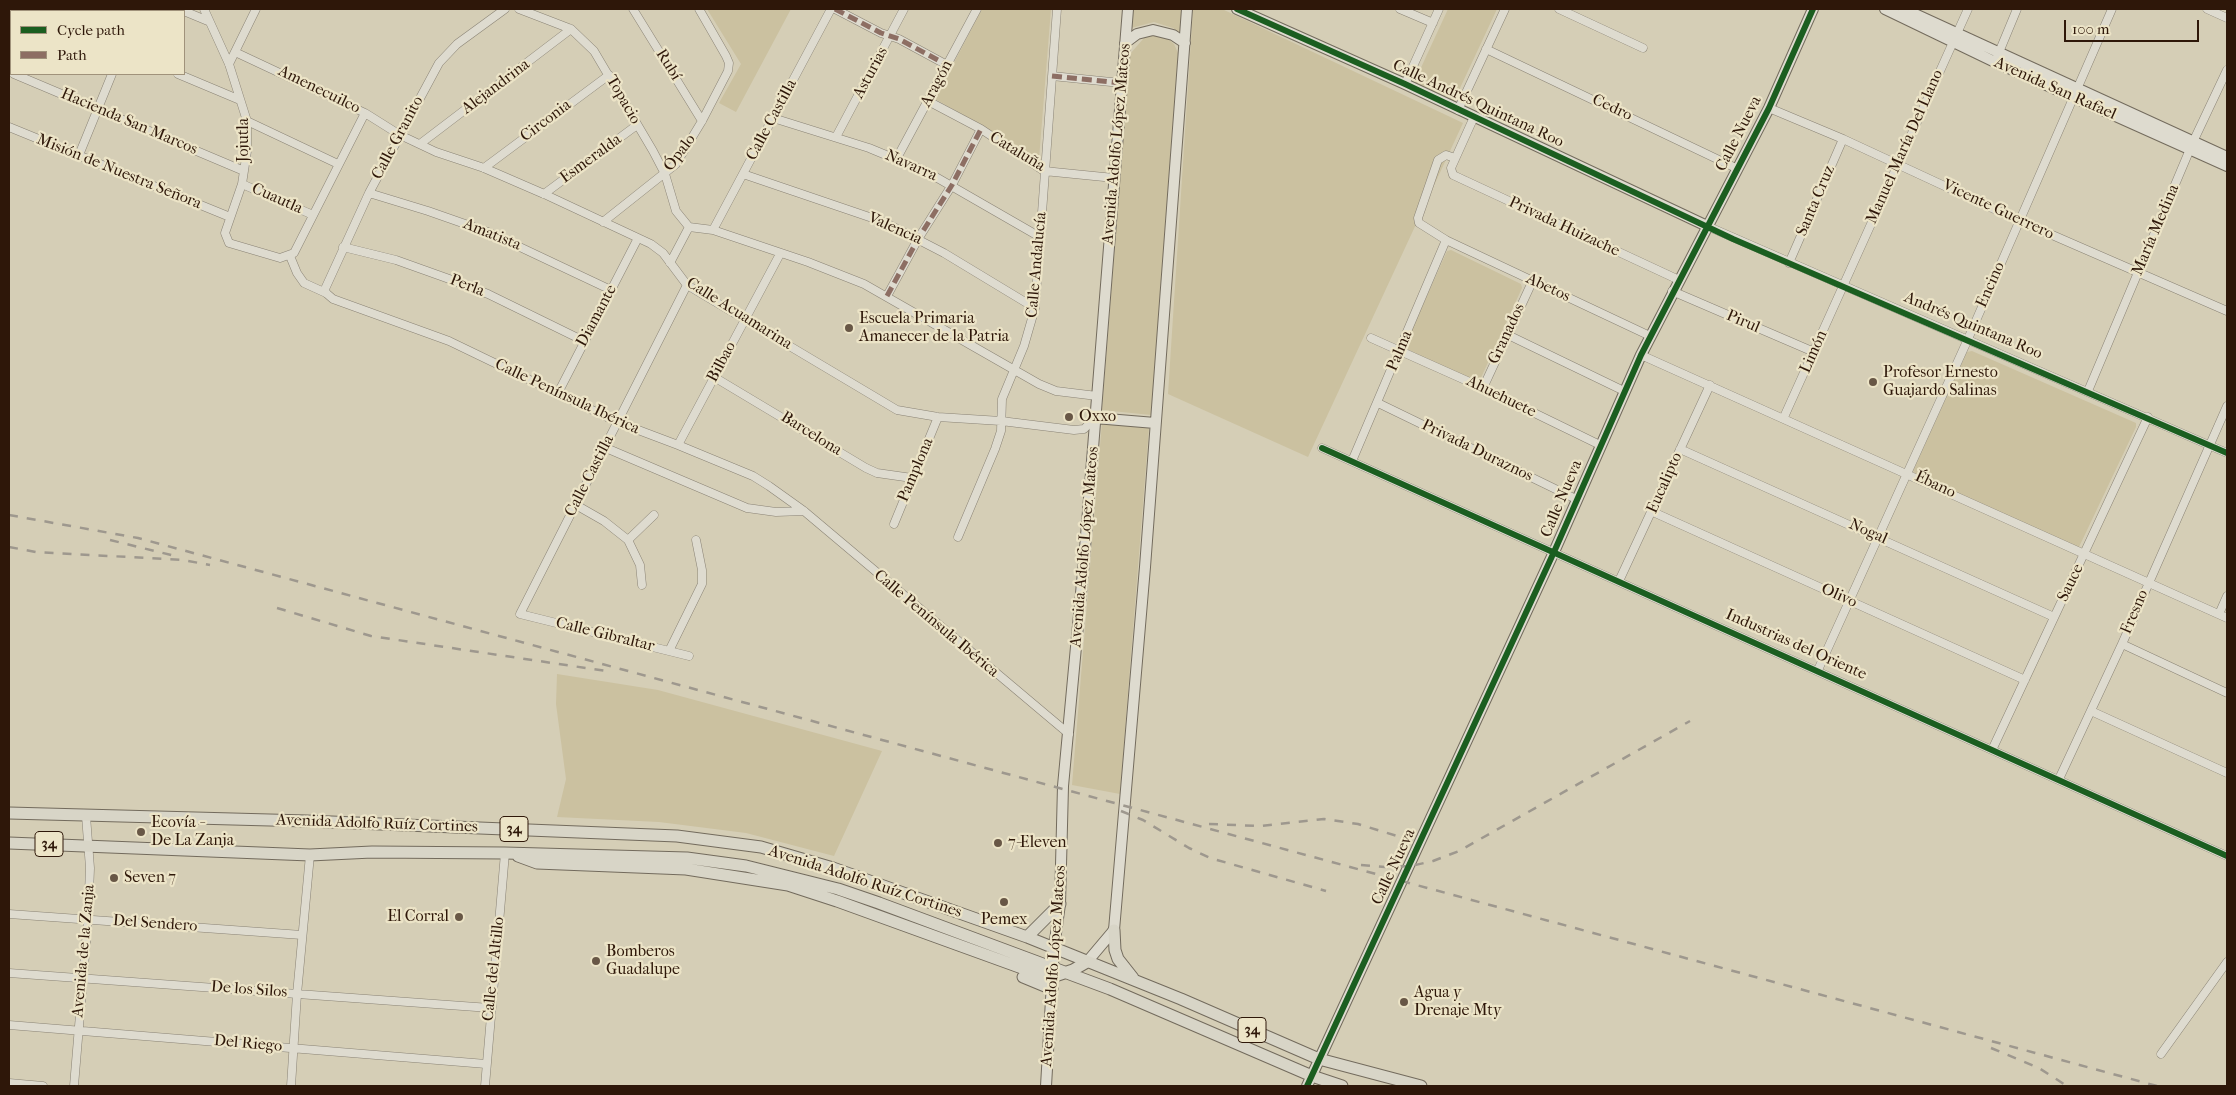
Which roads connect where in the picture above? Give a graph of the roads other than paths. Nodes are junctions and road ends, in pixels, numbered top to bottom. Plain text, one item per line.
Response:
1 (204, 9) edge
2 (256, 9) edge
3 (505, 9) edge
4 (519, 9) edge
5 (633, 9) edge
6 (699, 9) edge
7 (833, 9) edge
8 (904, 9) edge
9 (977, 9) edge
10 (1056, 9) edge
11 (1128, 9) edge
12 (1187, 9) edge
13 (1237, 9) edge
14 (1400, 9) edge
15 (1439, 9) edge
16 (1505, 9) edge
17 (1558, 9) edge
18 (1813, 9) edge
19 (1885, 9) edge
20 (1904, 9) edge
21 (1968, 9) edge
22 (2017, 9) edge
23 (2112, 9) edge
24 (2207, 9) edge
25 (185, 12) edge
26 (2227, 18) edge
27 (208, 21) junction
28 (1433, 23) junction
29 (571, 29) junction
30 (890, 36) junction
31 (1955, 38) junction
32 (1125, 43) junction
33 (1185, 43) junction
34 (1643, 48) dead end
35 (1486, 49) junction
36 (236, 52) junction
37 (1996, 57) junction
38 (229, 64) junction
39 (947, 65) junction
40 (2227, 70) edge
41 (16, 75) edge
42 (112, 75) edge
43 (180, 75) edge
44 (609, 75) junction
45 (1052, 76) junction
46 (1121, 83) junction
47 (1404, 84) junction
48 (2075, 94) junction
49 (240, 100) junction
50 (928, 101) junction
51 (1769, 108) junction
52 (98, 109) junction
53 (1458, 110) junction
54 (365, 113) junction
55 (1474, 117) junction
56 (773, 118) junction
57 (247, 121) junction
58 (702, 121) junction
59 (637, 124) junction
60 (9, 127) edge
61 (981, 129) junction
62 (400, 135) junction
63 (836, 137) junction
64 (1843, 139) junction
65 (420, 144) junction
66 (2192, 146) junction
67 (79, 155) junction
68 (2227, 157) edge
69 (896, 158) junction
70 (1455, 158) junction
71 (338, 164) junction
72 (1897, 164) junction
73 (2227, 166) edge
74 (484, 168) junction
75 (1738, 169) junction
76 (244, 171) junction
77 (1044, 171) junction
78 (665, 174) junction
79 (743, 174) junction
80 (1114, 178) junction
81 (242, 184) junction
82 (952, 185) junction
83 (369, 194) junction
84 (544, 194) junction
85 (313, 215) junction
86 (230, 217) junction
87 (2020, 221) junction
88 (603, 222) junction
89 (1707, 226) junction
90 (689, 227) junction
91 (713, 230) junction
92 (1040, 236) junction
93 (638, 238) junction
94 (918, 239) junction
95 (1446, 240) junction
96 (343, 247) junction
97 (292, 254) junction
98 (780, 254) junction
99 (670, 263) junction
100 (1789, 263) junction
101 (2139, 273) junction
102 (1533, 280) junction
103 (1679, 280) junction
104 (687, 285) junction
105 (1843, 286) junction
106 (611, 290) junction
107 (1672, 291) junction
108 (326, 292) junction
109 (887, 296) junction
110 (1035, 308) junction
111 (2227, 310) edge
112 (745, 318) junction
113 (1506, 334) junction
114 (1650, 336) junction
115 (1371, 338) dead end
116 (1968, 339) junction
117 (584, 341) junction
118 (1400, 350) junction
119 (1814, 352) junction
120 (1641, 355) junction
121 (1014, 370) junction
122 (714, 377) junction
123 (1710, 385) junction
124 (1482, 388) junction
125 (1624, 391) junction
126 (2088, 391) junction
127 (558, 393) junction
128 (1097, 396) junction
129 (1378, 403) junction
130 (2227, 406) edge
131 (938, 417) junction
132 (1784, 417) junction
133 (2148, 417) junction
134 (1095, 418) junction
135 (1001, 421) junction
136 (617, 422) junction
137 (1155, 423) junction
138 (678, 445) junction
139 (1600, 445) junction
140 (2210, 445) junction
141 (606, 448) junction
142 (1322, 448) dead end
143 (1680, 450) junction
144 (2227, 453) edge
145 (1352, 461) junction
146 (1908, 473) junction
147 (912, 478) junction
148 (1576, 499) junction
149 (576, 505) junction
150 (804, 511) junction
151 (1652, 512) junction
152 (654, 515) dead end
153 (894, 524) dead end
154 (958, 536) dead end
155 (1878, 536) junction
156 (628, 540) junction
157 (696, 540) dead end
158 (1554, 552) junction
159 (2085, 554) junction
160 (1619, 581) junction
161 (2149, 582) junction
162 (642, 585) dead end
163 (2227, 596) edge
164 (1850, 602) junction
165 (520, 614) joint
166 (2219, 614) junction
167 (2054, 616) junction
168 (2227, 618) edge
169 (2122, 644) junction
170 (669, 651) junction
171 (689, 656) dead end
172 (1818, 670) junction
173 (2025, 680) junction
174 (2227, 693) edge
175 (2091, 711) junction
176 (1068, 734) junction
177 (1992, 750) junction
178 (2227, 773) edge
179 (2058, 779) junction
180 (9, 813) edge
181 (86, 816) junction
182 (10, 845) edge
183 (88, 845) junction
184 (508, 853) junction
185 (310, 855) junction
186 (2227, 856) edge
187 (1060, 904) junction
188 (9, 914) edge
189 (88, 919) junction
190 (1114, 930) junction
191 (302, 936) junction
192 (1027, 937) junction
193 (1054, 948) junction
194 (970, 950) junction
195 (1088, 962) junction
196 (2227, 962) edge
197 (1052, 972) junction
198 (1066, 972) junction
199 (9, 973) edge
200 (82, 978) junction
201 (1136, 981) junction
202 (1052, 989) junction
203 (297, 994) junction
204 (490, 1008) junction
205 (9, 1025) edge
206 (77, 1029) junction
207 (295, 1048) junction
208 (2161, 1054) dead end
209 (1319, 1059) junction
210 (486, 1064) junction
211 (1309, 1081) edge
212 (9, 1083) edge
213 (43, 1086) edge
214 (74, 1086) edge
215 (291, 1086) edge
216 (484, 1086) edge
217 (1046, 1086) edge
218 (1342, 1086) edge
219 (1421, 1086) edge

1 - 27 street, Jojutla
2 - 36 street
3 - 62 street, Calle Granito
4 - 29 street, Topacio
5 - 58 street, Rubí
6 - 58 street, Ópalo
7 - 30 street
7 - 56 street, Calle Castilla
8 - 30 street, Asturias
9 - 39 street, Aragón
10 - 45 street, Calle Andalucía
11 - 32 street, Avenida Adolfo López Mateos
12 - 33 street
13 - 47 street, Calle Andrés Quintana Roo
14 - 28 street
15 - 28 street
16 - 35 street
17 - 34 street
18 - 51 street, Calle Nueva
19 - 31 street, Avenida San Rafael
20 - 31 street, Avenida San Rafael
21 - 31 street, Manuel María Del Llano
22 - 37 street
23 - 48 street, Encino
24 - 26 street
25 - 27 street
27 - 38 street, Jojutla
28 - 47 street
29 - 44 street, Topacio
29 - 65 street, Alejandrina
30 - 39 street
30 - 63 street, Asturias
31 - 37 street, Avenida San Rafael
31 - 72 street, Manuel María Del Llano
32 - 33 street
32 - 46 street, Avenida Adolfo López Mateos
33 - 137 street
35 - 53 street
35 - 75 street, Cedro
36 - 38 street
36 - 54 street, Amenecuilco
37 - 48 street, Avenida San Rafael
38 - 49 street, Jojutla
39 - 50 street, Aragón
40 - 66 street, María Medina
41 - 52 street, Hacienda San Marcos
42 - 52 street
43 - 49 street
44 - 59 street, Topacio
44 - 74 street, Circonia
45 - 46 street
45 - 77 street, Calle Andalucía
46 - 80 street, Avenida Adolfo López Mateos
47 - 53 street, Calle Andrés Quintana Roo
48 - 66 street, Avenida San Rafael
48 - 87 street, Encino
49 - 57 street, Jojutla
50 - 61 street, Cataluña
50 - 69 street, Aragón
51 - 64 street, Vicente Guerrero
51 - 75 street, Calle Nueva
52 - 67 street
52 - 76 street, Hacienda San Marcos
53 - 55 street, Calle Andrés Quintana Roo
54 - 62 street, Amenecuilco
54 - 71 street
55 - 70 street
55 - 89 street, Calle Andrés Quintana Roo
56 - 63 street, Navarra
56 - 79 street, Calle Castilla
57 - 71 street
57 - 76 street, Jojutla
58 - 78 street, Ópalo
59 - 78 street, Topacio
59 - 84 street, Esmeralda
60 - 67 street, Misión de Nuestra Señora
61 - 77 street, Cataluña
61 - 82 street
62 - 65 street, Calle Acuamarina
62 - 83 street, Calle Granito
63 - 69 street, Navarra
64 - 72 street, Vicente Guerrero
64 - 100 street, Santa Cruz
65 - 74 street, Calle Acuamarina
66 - 68 street, Avenida San Rafael
66 - 73 street, Avenida San Rafael
66 - 101 street, María Medina
67 - 86 street, Misión de Nuestra Señora
69 - 82 street, Navarra
70 - 95 street, Abetos
70 - 103 street, Privada Huizache
71 - 85 street
72 - 87 street, Vicente Guerrero
72 - 105 street, Manuel María Del Llano
74 - 84 street, Calle Acuamarina
75 - 89 street, Calle Nueva
76 - 81 street, Jojutla
77 - 80 street, Cataluña
77 - 92 street, Calle Andalucía
78 - 88 street, Ópalo
78 - 90 street, Topacio
79 - 91 street, Calle Castilla
79 - 94 street, Valencia
80 - 128 street, Avenida Adolfo López Mateos
81 - 85 street, Cuautla
81 - 86 street, Jojutla
82 - 92 street, Navarra
82 - 94 street
83 - 96 street, Calle Granito
83 - 106 street, Amatista
84 - 88 street, Calle Acuamarina
85 - 97 street
86 - 97 street, Jojutla
87 - 101 street, Vicente Guerrero
87 - 116 street, Encino
88 - 93 street, Calle Acuamarina
89 - 100 street, Andrés Quintana Roo
89 - 103 street, Calle Nueva
90 - 91 street
90 - 99 street
91 - 98 street
92 - 110 street, Calle Andalucía
93 - 99 street, Calle Acuamarina
93 - 106 street, Diamante
94 - 109 street
94 - 110 street, Valencia
95 - 102 street, Abetos
95 - 118 street, Palma
96 - 108 street, Calle Granito
96 - 117 street, Perla
97 - 108 street, Calle Península Ibérica
98 - 109 street
98 - 112 street, Bilbao
99 - 104 street, Calle Acuamarina
100 - 105 street, Andrés Quintana Roo
101 - 111 street, Vicente Guerrero
101 - 126 street, María Medina
102 - 113 street, Granados
102 - 114 street, Abetos
103 - 107 street, Calle Nueva
104 - 112 street, Calle Acuamarina
104 - 136 street, Calle Castilla
105 - 116 street, Andrés Quintana Roo
105 - 119 street, Limón
106 - 117 street, Diamante
107 - 114 street, Calle Nueva
107 - 119 street, Pirul
108 - 127 street, Calle Península Ibérica
109 - 121 street
110 - 121 street, Calle Andalucía
112 - 122 street, Bilbao
112 - 131 street, Calle Acuamarina
113 - 124 street, Granados
113 - 125 street
114 - 120 street, Calle Nueva
115 - 118 street, Ahuehuete
116 - 126 street, Andrés Quintana Roo
116 - 146 street, Encino
117 - 127 street, Diamante
118 - 124 street, Ahuehuete
118 - 129 street, Palma
119 - 132 street, Limón
120 - 123 street, Ébano
120 - 125 street, Calle Nueva
121 - 128 street
121 - 135 street, Calle Andalucía
122 - 138 street, Bilbao
122 - 147 street, Barcelona
123 - 132 street, Ébano
123 - 143 street, Eucalipto
124 - 139 street, Ahuehuete
125 - 139 street, Calle Nueva
126 - 133 street, Andrés Quintana Roo
127 - 136 street, Calle Península Ibérica
128 - 134 street, Avenida Adolfo López Mateos
129 - 145 street, Palma
129 - 148 street, Privada Duraznos
130 - 140 street, Fresno
131 - 135 street, Calle Acuamarina
131 - 147 street, Pamplona
132 - 146 street, Ébano
133 - 140 street, Andrés Quintana Roo
133 - 159 street, Sauce
134 - 135 street, Calle Acuamarina
134 - 137 street
134 - 176 street, Avenida Adolfo López Mateos
135 - 154 street, Calle Andalucía
136 - 138 street, Calle Península Ibérica
136 - 141 street, Calle Castilla
137 - 190 street
138 - 150 street, Calle Península Ibérica
139 - 148 street, Calle Nueva
140 - 144 street, Andrés Quintana Roo
140 - 161 street, Fresno
141 - 149 street, Calle Castilla
141 - 150 street, Calle Península Ibérica
142 - 145 street, Industrias del Oriente
143 - 151 street, Eucalipto
143 - 155 street, Nogal
145 - 158 street, Industrias del Oriente
146 - 155 street, Encino
146 - 159 street, Ébano
147 - 153 street, Pamplona
148 - 158 street, Calle Nueva
149 - 156 street
149 - 165 street, Calle Castilla
150 - 176 street, Calle Península Ibérica
151 - 160 street, Eucalipto
151 - 164 street, Olivo
152 - 156 street
155 - 164 street, Encino
155 - 167 street, Nogal
156 - 162 street
157 - 170 street
158 - 160 street, Industrias del Oriente
158 - 209 street, Calle Nueva
159 - 161 street, Ébano
159 - 167 street, Sauce
160 - 172 street, Industrias del Oriente
161 - 166 street, Ébano
161 - 169 street, Fresno
163 - 166 street
164 - 172 street, Encino
164 - 173 street, Olivo
165 - 170 street, Calle Gibraltar
166 - 168 street, Ébano
167 - 173 street, Sauce
169 - 174 street
169 - 175 street, Fresno
170 - 171 street, Calle Gibraltar
172 - 177 street, Industrias del Oriente
173 - 177 street, Sauce
175 - 178 street
175 - 179 street, Fresno
176 - 187 street, Avenida Adolfo López Mateos
177 - 179 street, Industrias del Oriente
179 - 186 street, Industrias del Oriente
180 - 181 main road, Avenida Adolfo Ruíz Cortines / 34
181 - 183 street, Avenida de la Zanja
181 - 192 main road, Avenida Adolfo Ruíz Cortines / 34
182 - 183 main road, Avenida Adolfo Ruíz Cortines / 34
183 - 185 main road, Avenida Adolfo Ruíz Cortines / 34
183 - 189 street, Avenida de la Zanja
184 - 185 main road, Avenida Adolfo Ruíz Cortines / 34
184 - 194 main road, Avenida Adolfo Ruíz Cortines / 34
184 - 197 main road, Avenida Adolfo Ruíz Cortines / 34
184 - 204 street, Calle del Altillo
185 - 191 street
187 - 192 main road
187 - 193 street, Avenida Adolfo López Mateos
188 - 189 street, Del Sendero
189 - 191 street, Del Sendero
189 - 200 street, Avenida de la Zanja
190 - 195 street, Avenida Adolfo López Mateos
190 - 201 main road
191 - 203 street
192 - 193 main road, Avenida Adolfo Ruíz Cortines / 34
193 - 195 main road, Avenida Adolfo Ruíz Cortines / 34
193 - 197 street, Avenida Adolfo López Mateos
194 - 197 main road, Avenida Adolfo Ruíz Cortines / 34
194 - 202 main road
195 - 198 main road
195 - 201 main road, Avenida Adolfo Ruíz Cortines / 34
196 - 208 street
197 - 198 main road, Avenida Adolfo Ruíz Cortines / 34
197 - 202 street, Avenida Adolfo López Mateos
198 - 211 main road, Avenida Adolfo Ruíz Cortines / 34
199 - 200 street, De los Silos
200 - 203 street, De los Silos
200 - 206 street, Avenida de la Zanja
201 - 209 main road, Avenida Adolfo Ruíz Cortines / 34
202 - 217 street, Avenida Adolfo López Mateos
203 - 204 street, De los Silos
203 - 207 street
204 - 210 street, Calle del Altillo
205 - 206 street, Del Riego
206 - 207 street, Del Riego
206 - 214 street, Avenida de la Zanja
207 - 210 street, Del Riego
207 - 215 street
209 - 211 street, Calle Nueva
209 - 219 main road, Avenida Adolfo Ruíz Cortines / 34
210 - 216 street, Calle del Altillo
211 - 218 main road, Avenida Adolfo Ruíz Cortines / 34
212 - 213 street

